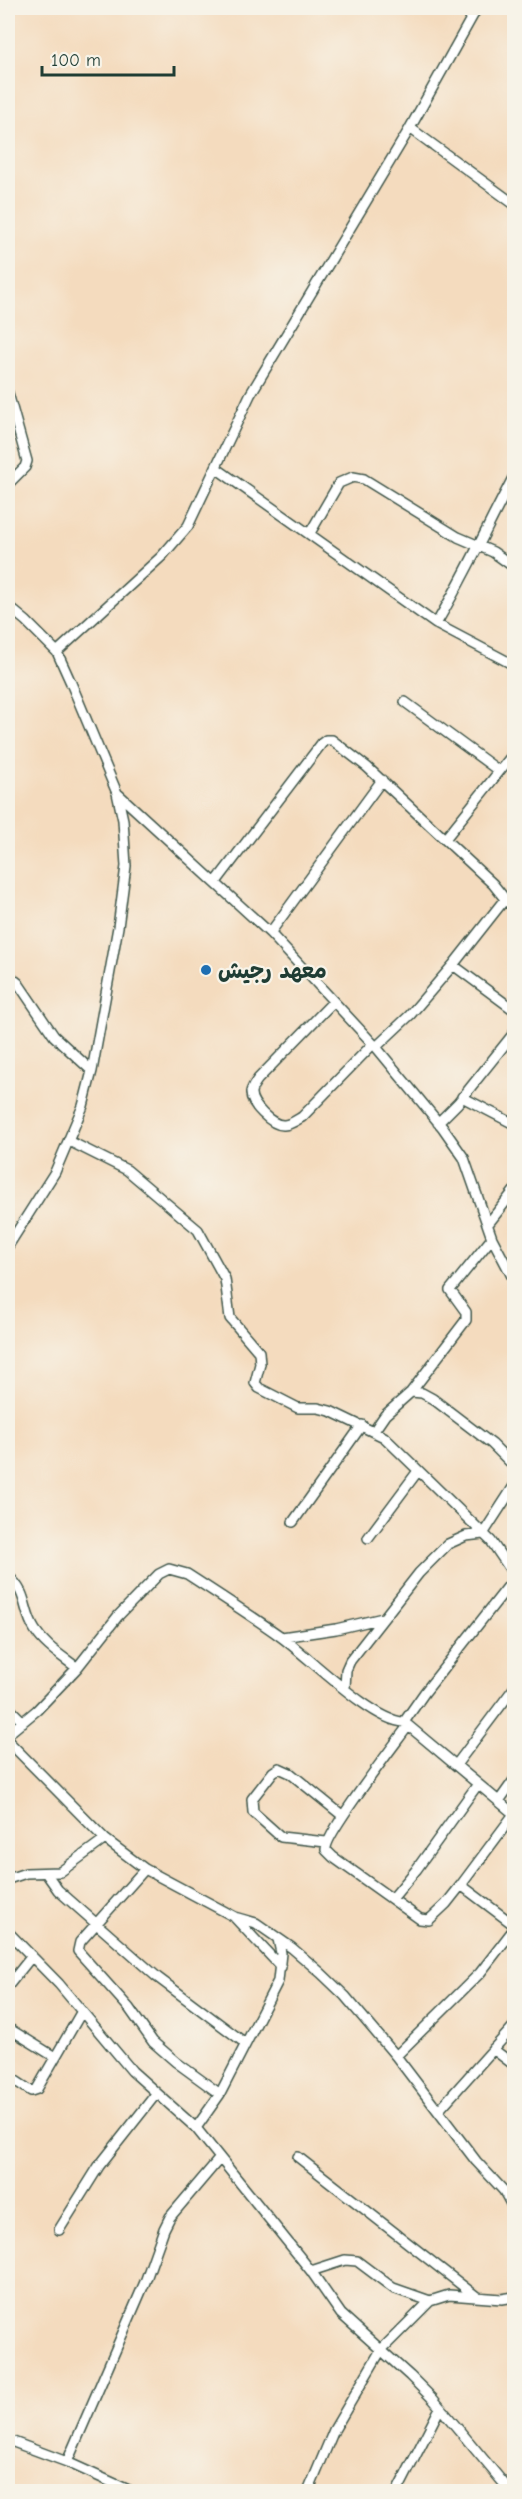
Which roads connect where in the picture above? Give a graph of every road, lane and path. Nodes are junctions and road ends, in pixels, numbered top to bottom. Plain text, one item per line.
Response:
1 (477, 8) edge
2 (411, 128) junction
3 (514, 204) edge
4 (8, 393) edge
5 (216, 468) junction
6 (514, 476) edge
7 (8, 484) edge
8 (310, 533) junction
9 (477, 545) junction
10 (514, 567) edge
11 (8, 606) edge
12 (436, 624) junction
13 (57, 652) junction
14 (514, 665) edge
15 (405, 702) dead end
16 (514, 753) edge
17 (499, 771) junction
18 (382, 780) junction
19 (117, 793) junction
20 (445, 839) junction
21 (216, 882) junction
22 (505, 899) junction
23 (514, 908) edge
24 (270, 933) junction
25 (453, 965) junction
26 (8, 975) edge
27 (333, 1002) junction
28 (514, 1010) edge
29 (514, 1033) edge
30 (374, 1046) junction
31 (92, 1071) junction
32 (462, 1097) junction
33 (438, 1123) junction
34 (514, 1124) edge
35 (69, 1141) junction
36 (514, 1191) edge
37 (488, 1224) junction
38 (492, 1238) junction
39 (8, 1246) edge
40 (514, 1280) edge
41 (411, 1392) junction
42 (362, 1425) junction
43 (374, 1431) junction
44 (514, 1466) edge
45 (418, 1471) junction
46 (514, 1486) edge
47 (293, 1522) dead end
48 (483, 1534) junction
49 (368, 1538) dead end
50 (8, 1576) edge
51 (514, 1577) edge
52 (383, 1618) junction
53 (282, 1637) junction
54 (77, 1668) junction
55 (514, 1688) edge
56 (345, 1689) junction
57 (8, 1707) edge
58 (23, 1722) junction
59 (406, 1724) junction
60 (8, 1734) edge
61 (8, 1741) edge
62 (456, 1765) junction
63 (514, 1780) edge
64 (478, 1784) junction
65 (500, 1801) junction
66 (514, 1814) edge
67 (343, 1816) junction
68 (105, 1839) junction
69 (326, 1842) junction
70 (145, 1869) junction
71 (46, 1873) junction
72 (8, 1879) edge
73 (461, 1885) junction
74 (392, 1899) junction
75 (235, 1917) junction
76 (97, 1925) junction
77 (514, 1927) edge
78 (8, 1932) edge
79 (278, 1940) junction
80 (32, 1956) junction
81 (280, 1967) junction
82 (8, 1986) edge
83 (82, 2011) junction
84 (514, 2026) edge
85 (8, 2028) edge
86 (245, 2043) junction
87 (494, 2049) junction
88 (396, 2056) junction
89 (55, 2057) junction
90 (514, 2065) edge
91 (8, 2076) edge
92 (156, 2094) junction
93 (220, 2094) junction
94 (438, 2111) junction
95 (196, 2128) junction
96 (298, 2157) dead end
97 (220, 2158) junction
98 (514, 2209) edge
99 (59, 2230) dead end
100 (311, 2271) junction
101 (477, 2297) junction
102 (514, 2297) edge
103 (430, 2301) junction
104 (381, 2350) junction
105 (440, 2408) junction
106 (8, 2440) edge
107 (67, 2462) junction
108 (133, 2492) edge
109 (308, 2492) edge
110 (398, 2492) edge
111 (511, 2492) edge

1 - 2 street
2 - 3 street
2 - 5 street
4 - 7 street
5 - 8 street
5 - 13 street
6 - 9 street
8 - 9 street
8 - 12 street
9 - 10 street
9 - 12 street
11 - 13 street
12 - 14 street
13 - 19 street
15 - 17 street
16 - 17 street
17 - 20 street
18 - 20 street
18 - 21 street
18 - 24 street
19 - 21 street
19 - 31 street
20 - 22 street
21 - 24 street
22 - 23 street
22 - 25 street
24 - 27 street
25 - 28 street
25 - 30 street
26 - 31 street
27 - 30 street
27 - 30 street
29 - 32 street
30 - 33 street
31 - 35 street
32 - 33 street
32 - 34 street
33 - 37 street
35 - 39 street
35 - 42 street
36 - 37 street
37 - 38 street
38 - 40 street
38 - 41 street
41 - 43 street
41 - 44 street
42 - 43 street
42 - 47 street
43 - 45 street
45 - 48 street
45 - 49 street
46 - 48 street
48 - 51 street
48 - 52 street
50 - 54 street
51 - 59 street
52 - 53 street
52 - 56 street
53 - 54 street
53 - 56 street
54 - 58 street
55 - 62 street
56 - 59 street
57 - 58 street
58 - 60 street
59 - 62 street
59 - 67 street
61 - 68 street
62 - 64 street
63 - 65 street
64 - 65 street
64 - 74 street
65 - 66 street
66 - 73 street
67 - 69 street
67 - 69 street
68 - 70 street
68 - 71 street
69 - 74 street
70 - 75 street
70 - 76 street
71 - 72 street
71 - 76 street
73 - 74 street
73 - 77 street
75 - 79 street
75 - 81 street
76 - 86 street
76 - 93 street
77 - 88 street
78 - 80 street
79 - 81 street
79 - 88 street
80 - 82 street
80 - 83 street
81 - 86 street
83 - 89 street
83 - 92 street
84 - 87 street
85 - 89 street
86 - 93 street
87 - 90 street
87 - 94 street
88 - 94 street
89 - 91 street
92 - 95 street
92 - 99 street
93 - 95 street
94 - 98 street
95 - 97 street
96 - 101 street
97 - 100 street
97 - 107 street
100 - 103 street
100 - 104 street
101 - 102 street
101 - 103 street
103 - 104 street
104 - 105 street
104 - 109 street
105 - 110 street
105 - 111 street
106 - 107 street
107 - 108 street

